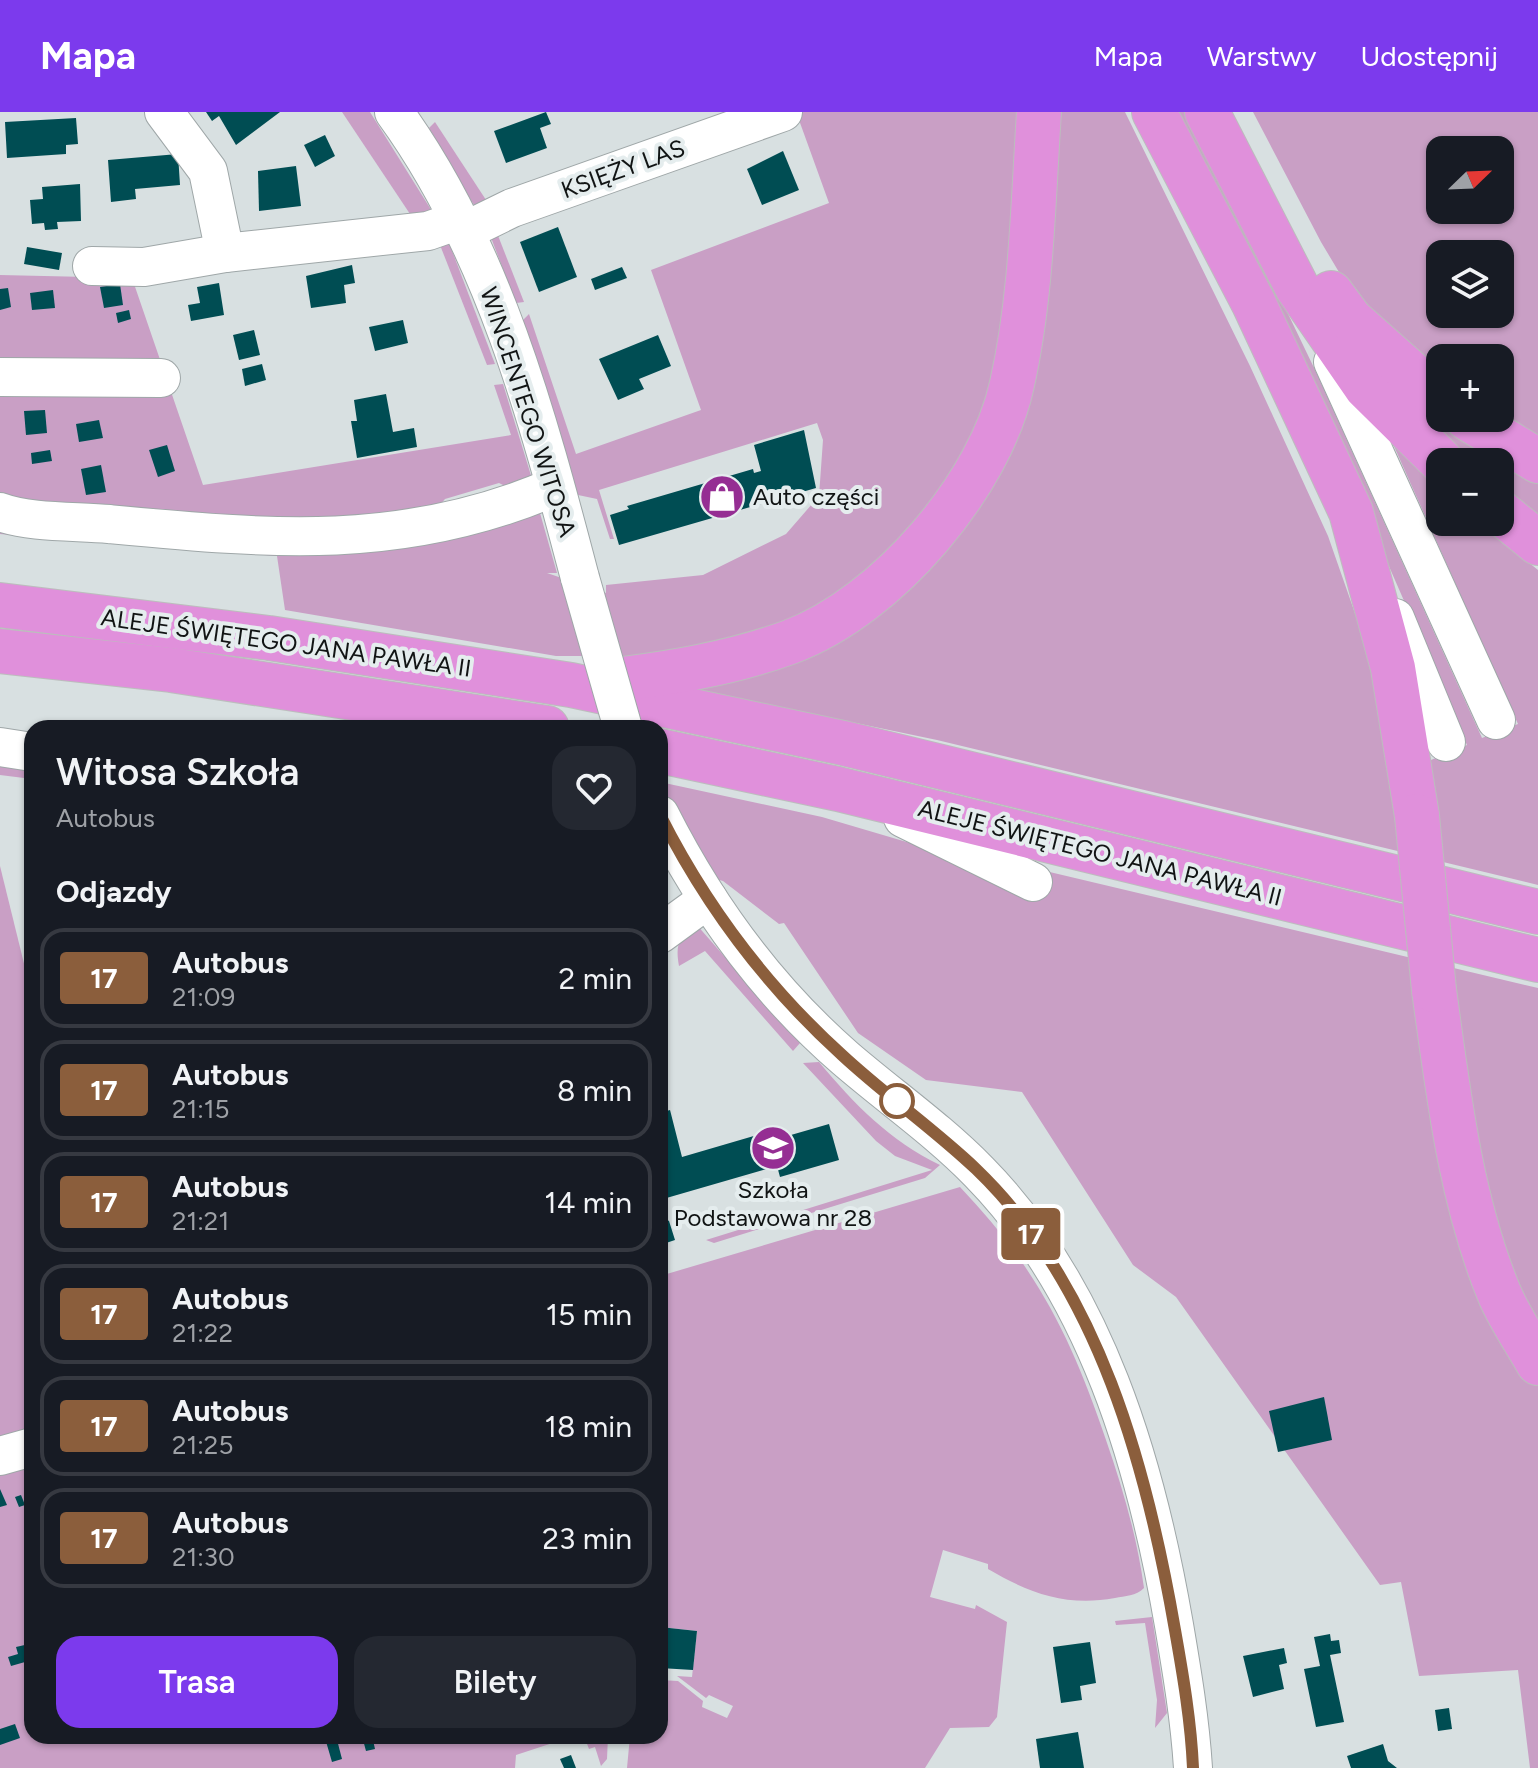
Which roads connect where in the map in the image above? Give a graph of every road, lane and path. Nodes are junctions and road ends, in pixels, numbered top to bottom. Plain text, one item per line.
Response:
1 (164, 112) edge
2 (394, 112) edge
3 (783, 112) edge
4 (1039, 112) edge
5 (1154, 112) edge
6 (1208, 112) edge
7 (462, 226) junction
8 (225, 253) junction
9 (92, 266) dead end
10 (1297, 287) junction
11 (0, 377) edge
12 (161, 378) dead end
13 (1426, 387) edge
14 (1490, 432) edge
15 (1428, 448) edge
16 (1538, 461) edge
17 (554, 487) junction
18 (0, 512) edge
19 (1351, 512) junction
20 (1514, 523) edge
21 (1538, 543) edge
22 (0, 605) edge
23 (0, 651) edge
24 (571, 685) junction
25 (495, 720) edge
26 (621, 720) edge
27 (1496, 720) dead end
28 (1446, 742) dead end
29 (0, 747) edge
30 (24, 751) edge
31 (668, 753) edge
32 (838, 789) junction
33 (668, 830) edge
34 (1033, 882) dead end
35 (698, 885) junction
36 (1538, 912) edge
37 (668, 924) edge
38 (1538, 960) edge
39 (1538, 1363) edge
40 (24, 1449) edge
41 (0, 1456) edge
42 (1193, 1768) edge

1 - 8 street
2 - 7 street, WINCENTEGO WITOSA
3 - 7 street, KSIĘŻY LAS
4 - 24 highway
5 - 19 highway
6 - 10 highway
6 - 13 highway
7 - 8 street, KSIĘŻY LAS
7 - 17 street, WINCENTEGO WITOSA
8 - 9 street, KSIĘŻY LAS
10 - 15 highway
10 - 27 street
11 - 12 street
14 - 16 highway
17 - 18 street
17 - 26 street, WINCENTEGO WITOSA, bridge
19 - 28 street
19 - 39 highway, bridge
20 - 21 highway
22 - 24 highway, ALEJE ŚWIĘTEGO JANA PAWŁA II
23 - 25 highway, ALEJE ŚWIĘTEGO JANA PAWŁA II
24 - 36 highway
29 - 30 street
31 - 32 highway, ALEJE ŚWIĘTEGO JANA PAWŁA II
32 - 34 street
32 - 38 highway, ALEJE ŚWIĘTEGO JANA PAWŁA II
33 - 35 street
35 - 37 street
35 - 42 street
40 - 41 street

